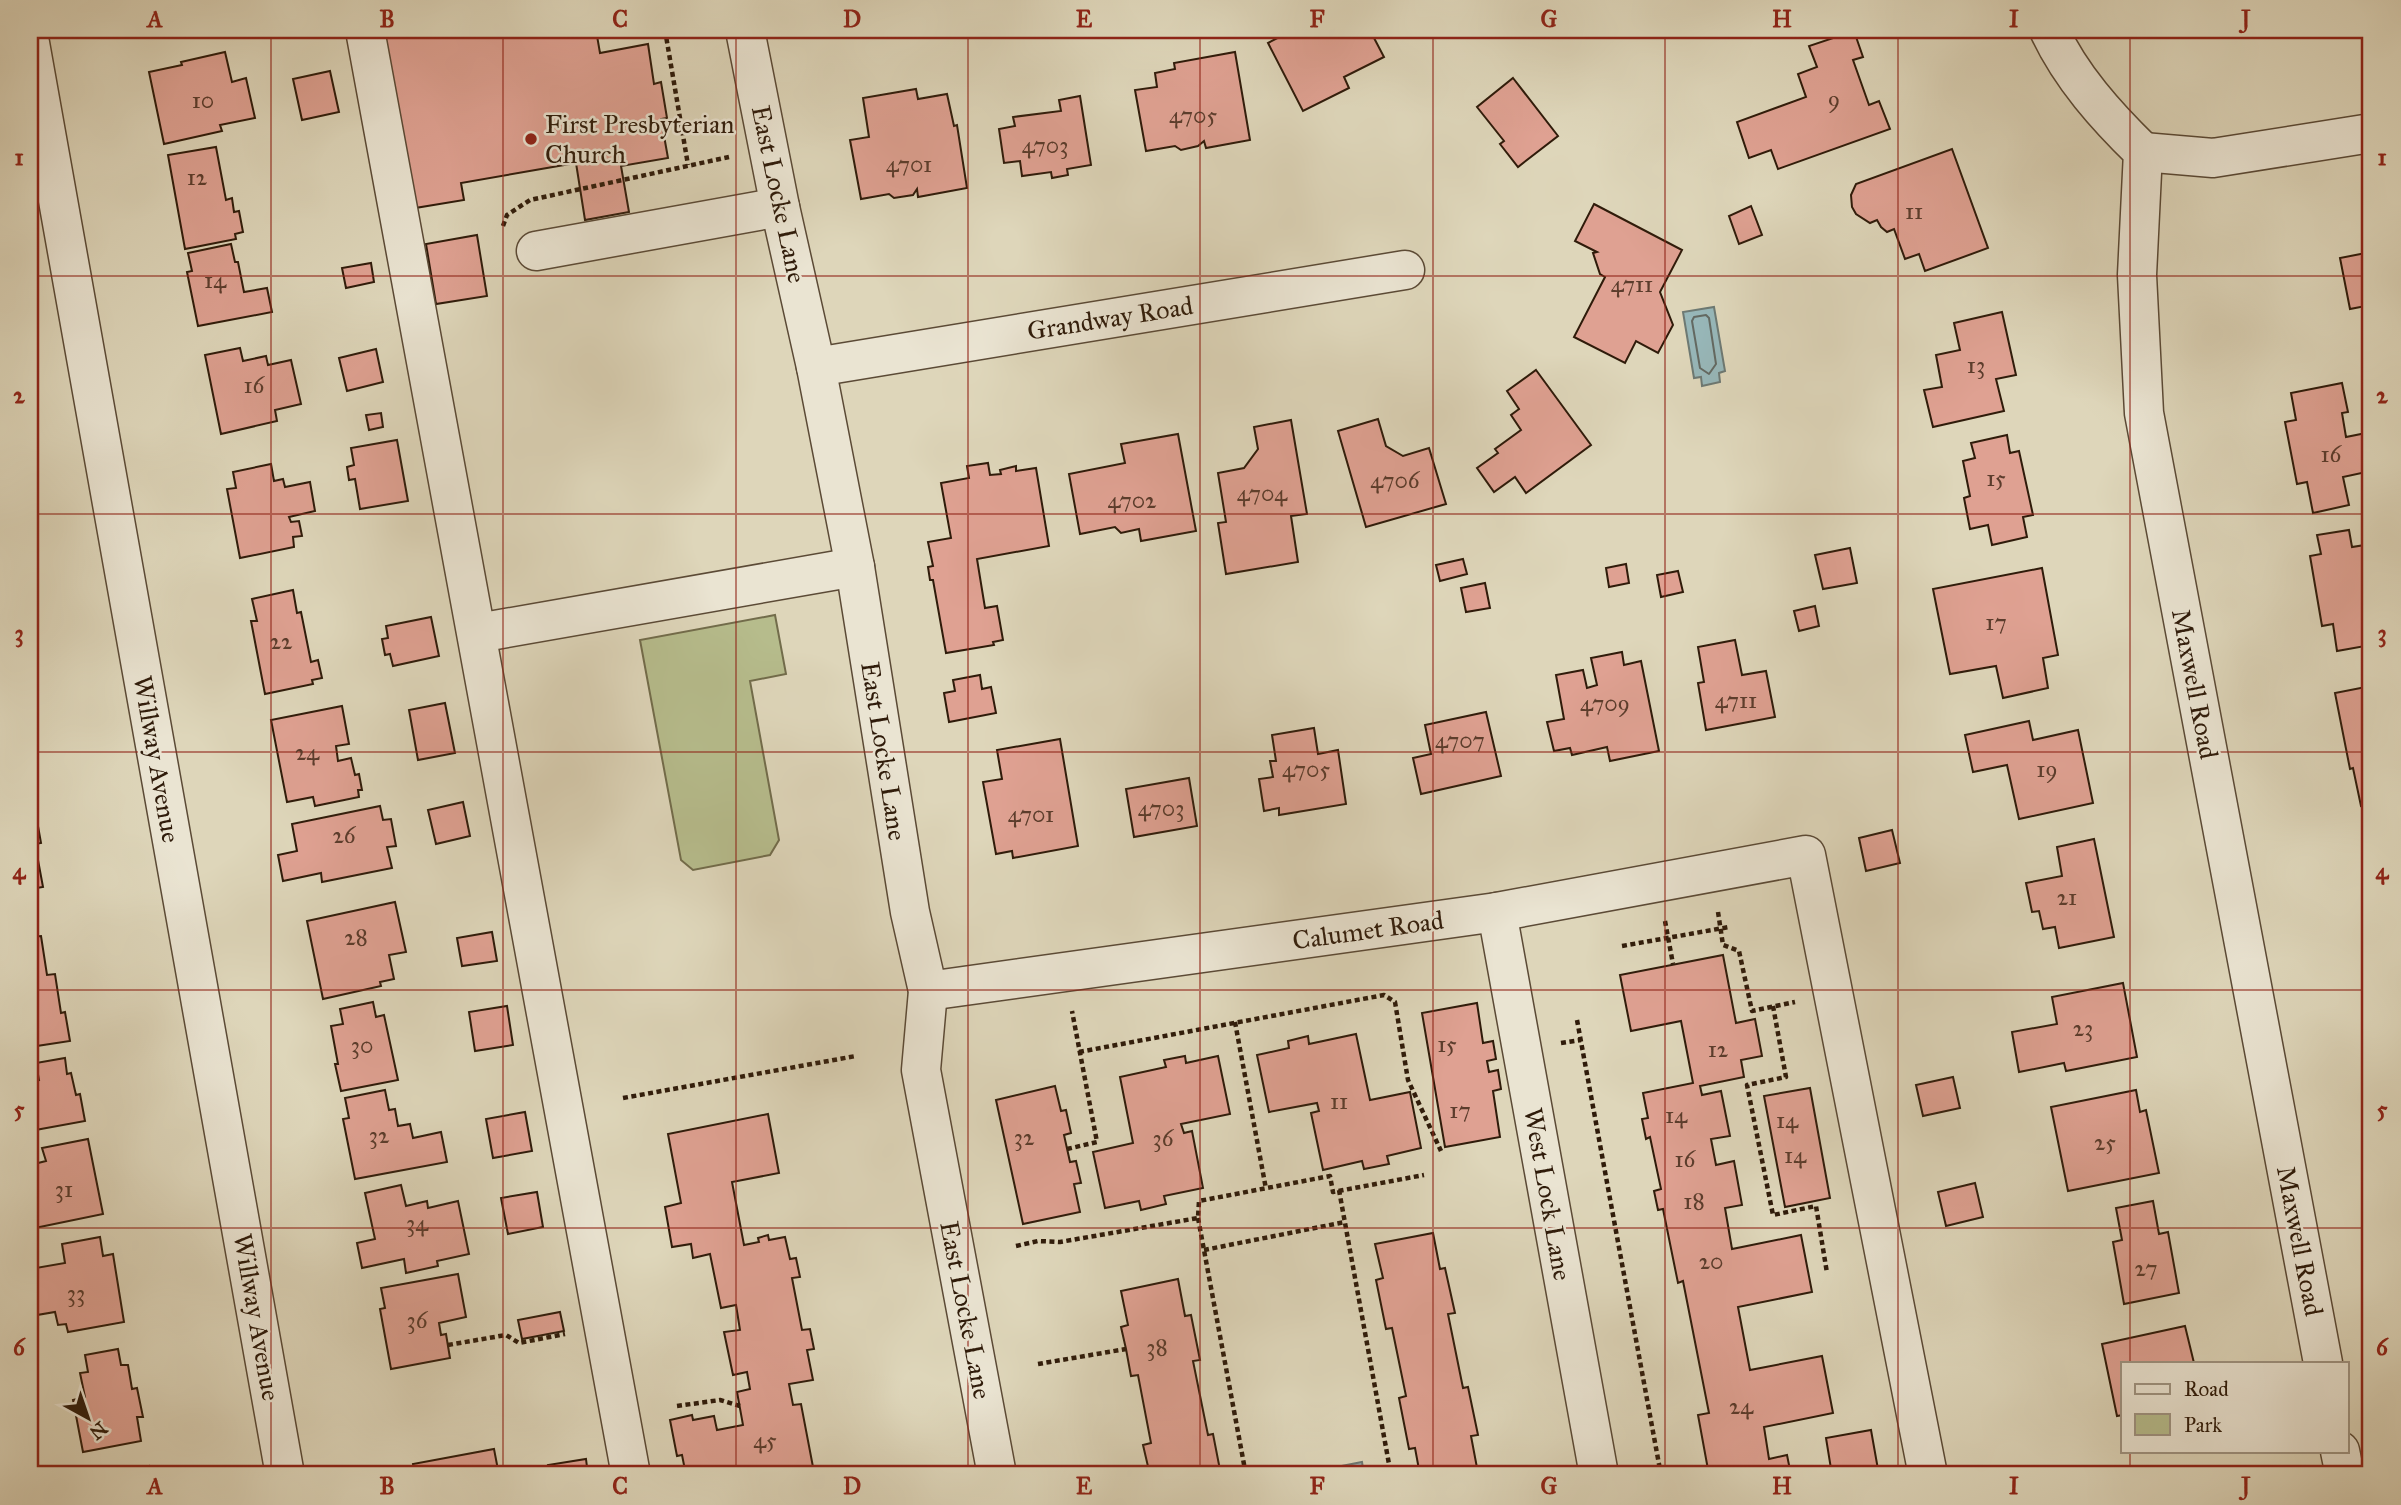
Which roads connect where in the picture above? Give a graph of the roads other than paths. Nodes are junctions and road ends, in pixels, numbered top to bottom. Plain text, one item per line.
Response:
1 (365, 30) edge
2 (745, 30) edge
3 (2049, 30) edge
4 (30, 43) edge
5 (2371, 133) edge
6 (2143, 152) junction
7 (780, 207) junction
8 (536, 251) dead end
9 (1405, 270) dead end
10 (816, 367) junction
11 (855, 567) junction
12 (478, 633) junction
13 (1497, 912) junction
14 (928, 991) junction
15 (2323, 1362) edge
16 (2340, 1452) edge
17 (285, 1475) edge
18 (632, 1475) edge
19 (997, 1475) edge
20 (1599, 1475) edge
21 (1928, 1475) edge
22 (2345, 1475) edge

1 - 12 street
2 - 7 street, East Locke Lane
3 - 6 street
4 - 17 street, Willway Avenue
5 - 6 street
6 - 15 street, Maxwell Road
7 - 8 street
7 - 10 street, East Locke Lane
9 - 10 street, Grandway Road
10 - 11 street, East Locke Lane
11 - 12 street
11 - 14 street, East Locke Lane
12 - 18 street
13 - 14 street, Calumet Road
13 - 20 street, West Lock Lane
13 - 21 street, Calumet Road
14 - 19 street, East Locke Lane
16 - 22 street

